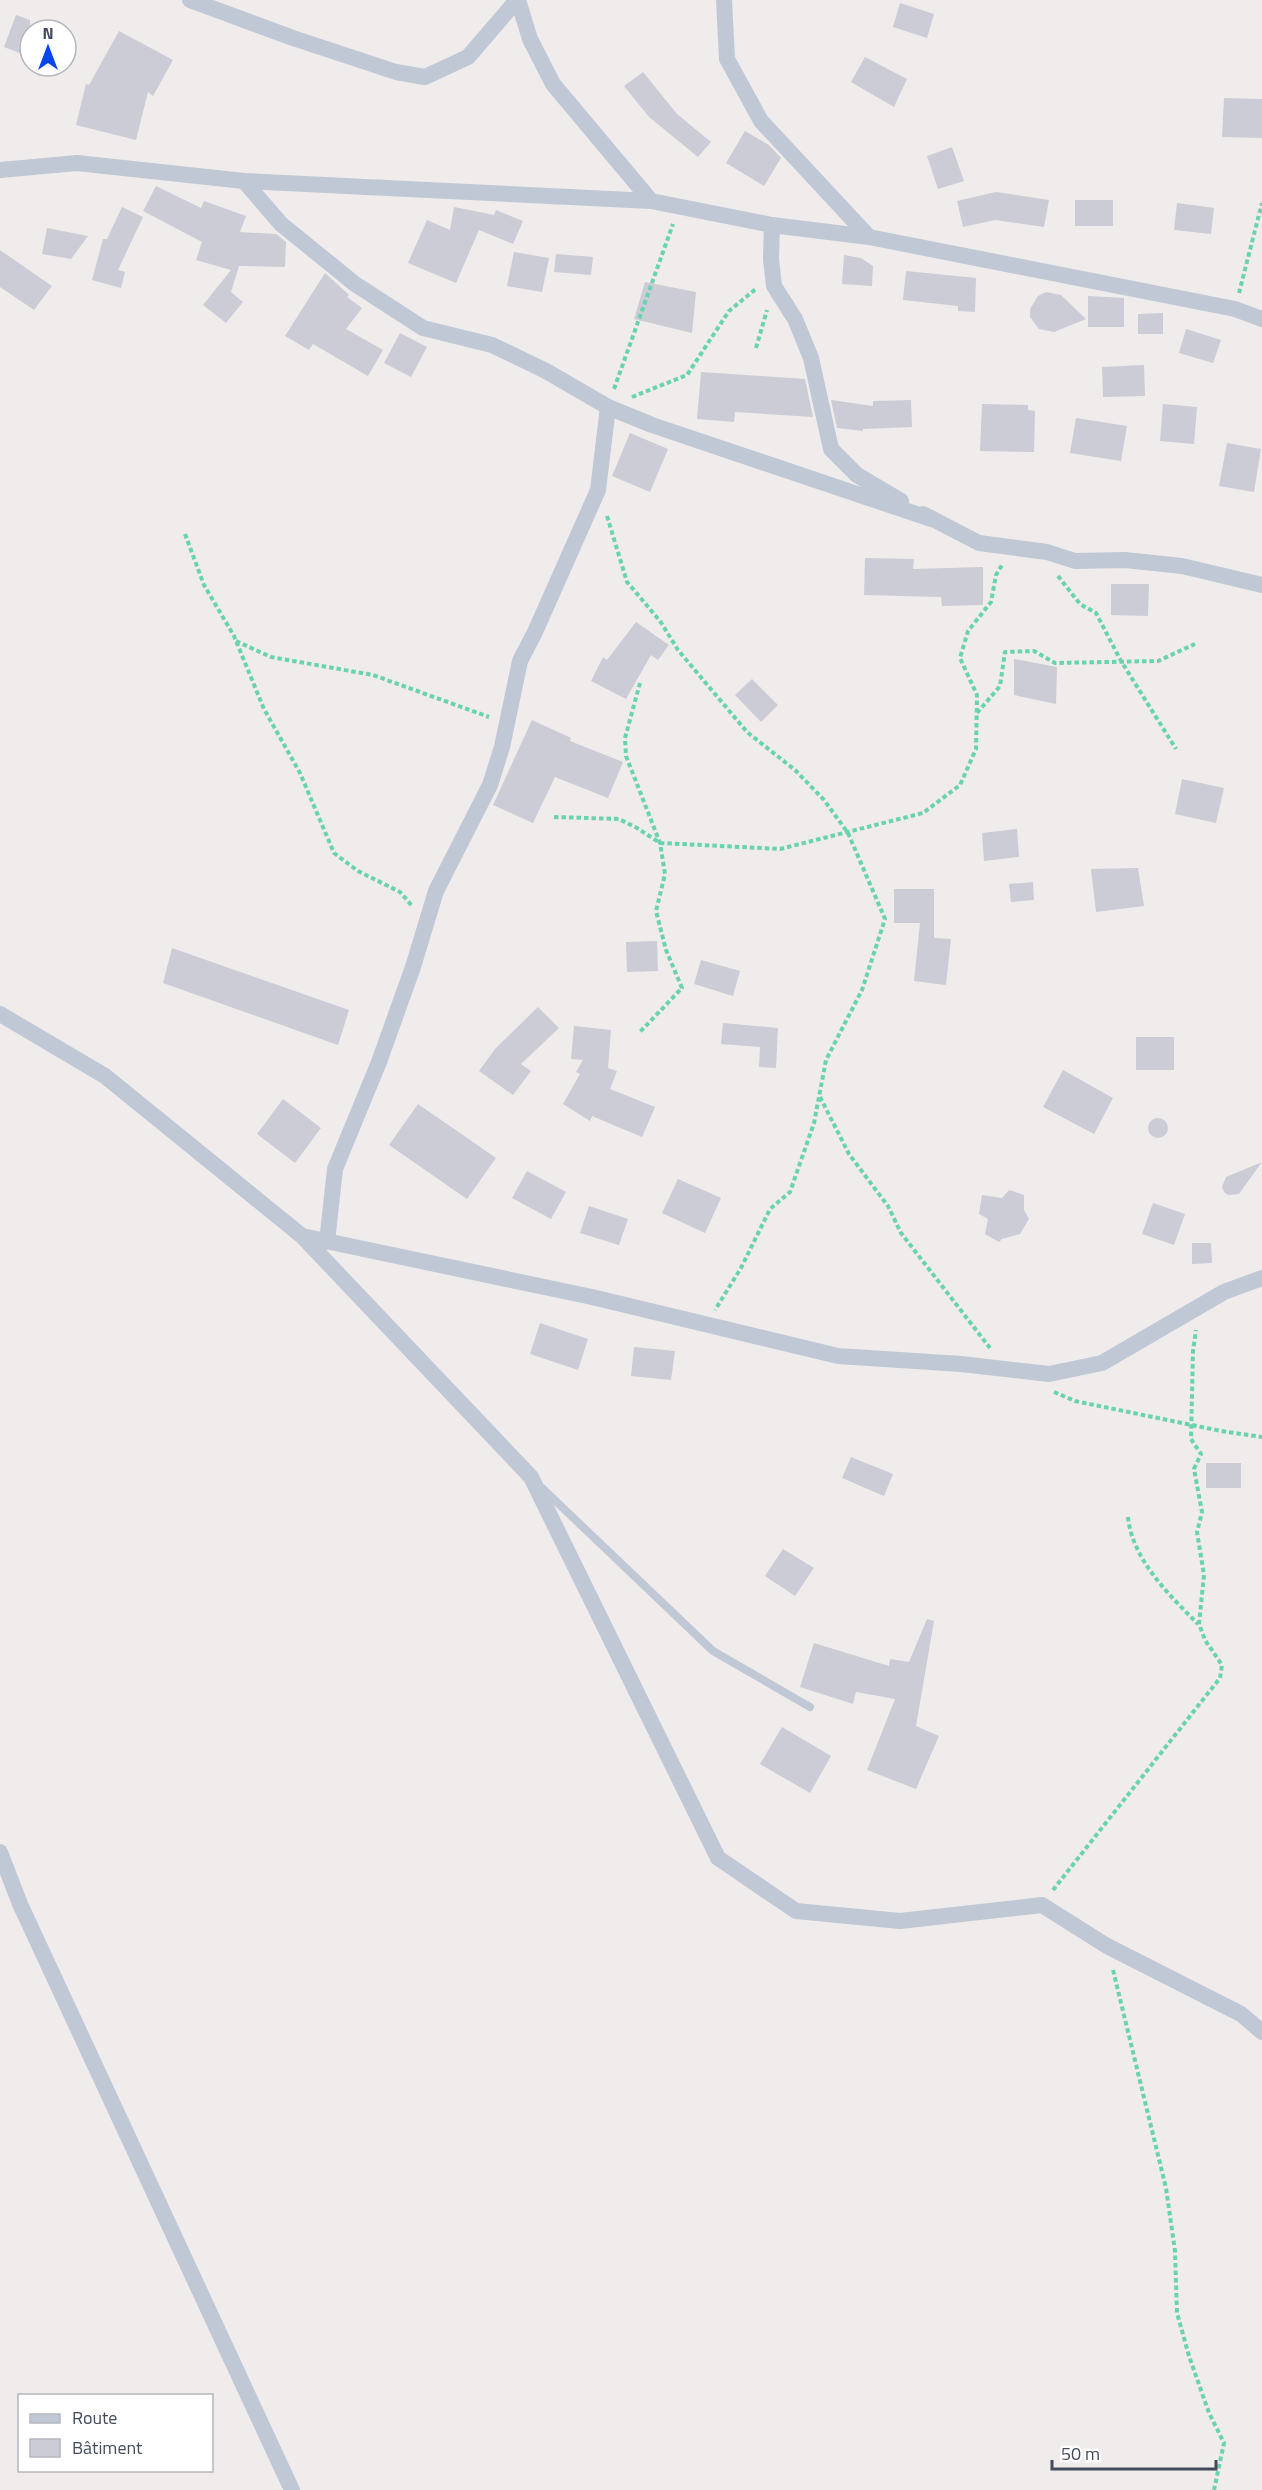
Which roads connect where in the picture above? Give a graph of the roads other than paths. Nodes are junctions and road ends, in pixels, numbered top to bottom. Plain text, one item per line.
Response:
1 (190, 0) edge
2 (517, 0) edge
3 (724, 0) edge
4 (0, 170) edge
5 (244, 181) junction
6 (651, 201) junction
7 (772, 225) junction
8 (869, 237) junction
9 (1262, 320) edge
10 (608, 407) junction
11 (931, 519) junction
12 (1262, 585) edge
13 (0, 1014) edge
14 (302, 1236) junction
15 (327, 1242) junction
16 (1262, 1278) edge
17 (531, 1477) junction
18 (810, 1707) dead end
19 (0, 1852) edge
20 (1262, 2032) edge
21 (292, 2490) edge

1 - 2 street
2 - 6 street
3 - 8 street
4 - 5 street
5 - 6 street
5 - 10 street
6 - 7 street
7 - 8 street
7 - 11 street
8 - 9 street
10 - 11 street
10 - 15 street
11 - 12 street
13 - 14 street
14 - 15 street
14 - 17 street
15 - 16 street
17 - 18 lane
17 - 20 street
19 - 21 street

